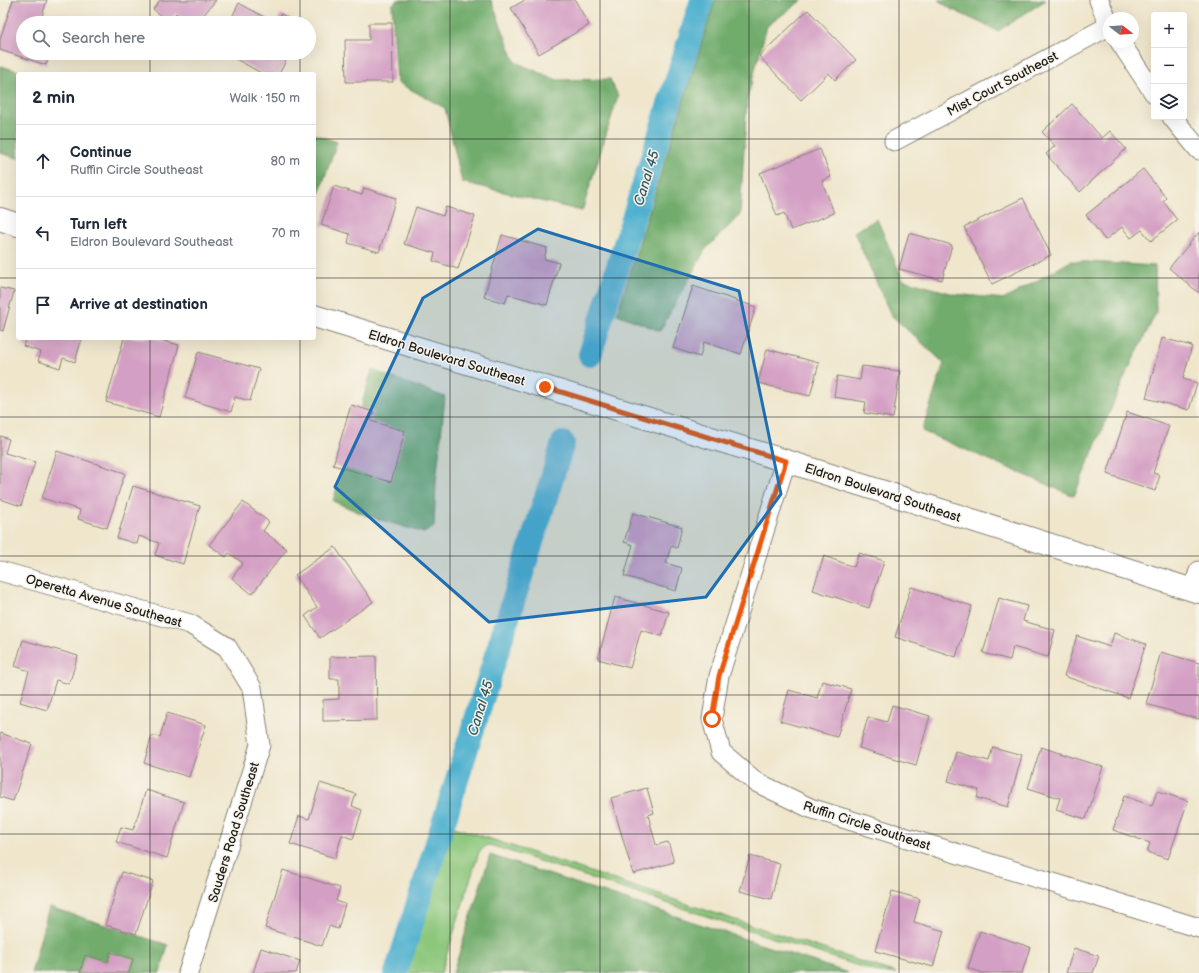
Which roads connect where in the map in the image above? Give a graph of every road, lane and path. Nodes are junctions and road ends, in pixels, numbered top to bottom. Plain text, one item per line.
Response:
1 (1099, 0) edge
2 (1104, 12) edge
3 (1103, 28) edge
4 (1124, 48) edge
5 (1151, 88) edge
6 (1174, 120) edge
7 (894, 141) dead end
8 (1199, 150) edge
9 (0, 219) edge
10 (16, 224) edge
11 (316, 317) edge
12 (786, 461) junction
13 (0, 570) edge
14 (1197, 584) edge
15 (252, 688) joint
16 (1199, 928) edge
17 (188, 973) edge

1 - 2 street
3 - 7 street, Mist Court Southeast
4 - 5 street
6 - 8 street
9 - 10 street
11 - 12 street, Eldron Boulevard Southeast
12 - 14 street, Eldron Boulevard Southeast
12 - 16 street, Ruffin Circle Southeast
13 - 15 street, Operetta Avenue Southeast
15 - 17 street, Sauders Road Southeast

